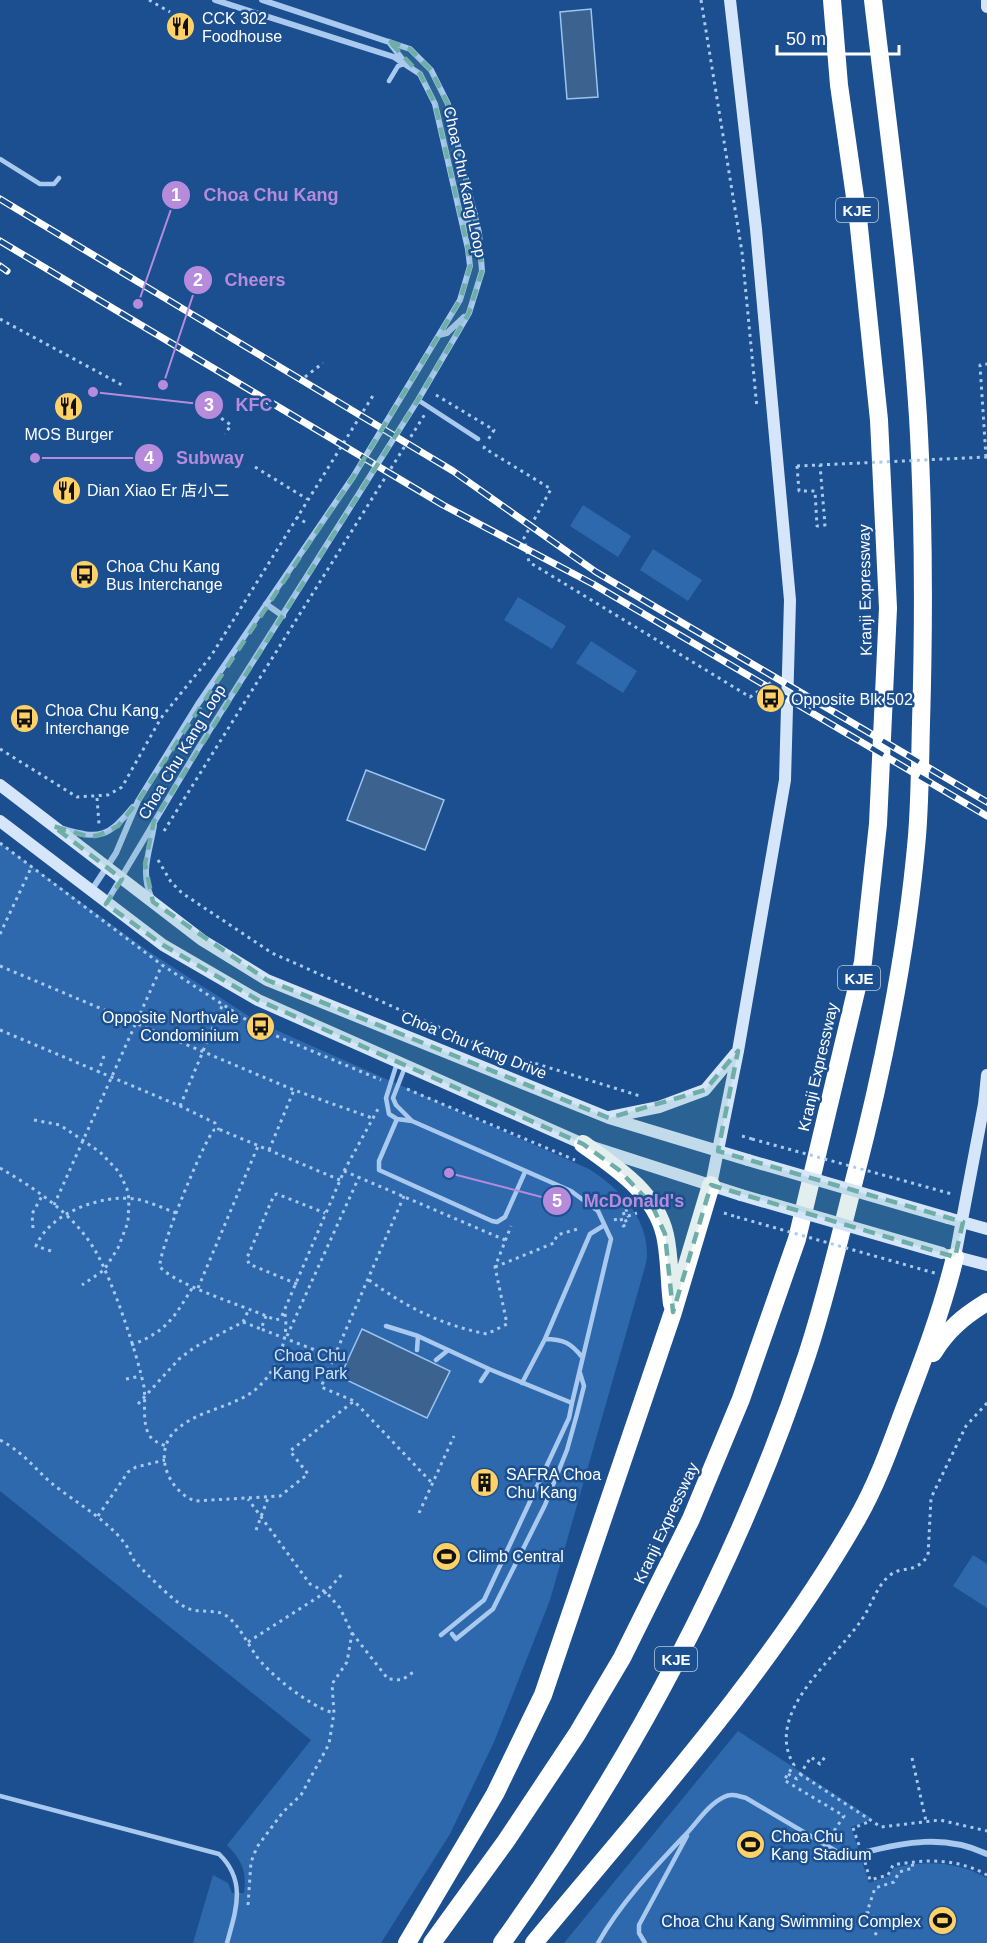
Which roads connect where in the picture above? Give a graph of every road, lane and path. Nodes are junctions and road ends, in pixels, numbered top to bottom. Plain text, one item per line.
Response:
1 (149, 0) edge
2 (215, 0) edge
3 (262, 0) edge
4 (701, 0) edge
5 (730, 0) edge
6 (832, 0) edge
7 (873, 0) edge
8 (987, 0) edge
9 (987, 6) edge
10 (170, 12) dead end
11 (389, 41) junction
12 (406, 63) junction
13 (389, 81) dead end
14 (0, 159) edge
15 (59, 178) dead end
16 (475, 214) junction
17 (464, 231) junction
18 (469, 313) junction
19 (0, 319) edge
20 (439, 335) junction
21 (323, 363) dead end
22 (987, 364) edge
23 (305, 377) dead end
24 (122, 385) dead end
25 (440, 386) dead end
26 (374, 394) dead end
27 (436, 395) junction
28 (418, 400) junction
29 (429, 407) junction
30 (215, 414) dead end
31 (758, 415) dead end
32 (225, 434) dead end
33 (478, 439) dead end
34 (987, 457) edge
35 (820, 465) junction
36 (255, 467) dead end
37 (307, 499) junction
38 (266, 604) junction
39 (283, 616) junction
40 (774, 672) dead end
41 (0, 749) edge
42 (0, 785) edge
43 (138, 801) junction
44 (0, 821) edge
45 (154, 822) junction
46 (54, 826) junction
47 (160, 837) dead end
48 (159, 849) dead end
49 (32, 867) dead end
50 (107, 867) junction
51 (122, 879) junction
52 (91, 892) junction
53 (153, 902) junction
54 (106, 904) junction
55 (0, 934) edge
56 (162, 965) dead end
57 (0, 966) edge
58 (222, 1005) dead end
59 (134, 1024) junction
60 (0, 1030) edge
61 (738, 1051) junction
62 (202, 1053) junction
63 (104, 1056) dead end
64 (402, 1063) junction
65 (98, 1073) junction
66 (987, 1075) edge
67 (111, 1079) junction
68 (294, 1090) junction
69 (648, 1099) dead end
70 (180, 1106) junction
71 (986, 1106) edge
72 (609, 1118) junction
73 (397, 1119) junction
74 (34, 1120) dead end
75 (412, 1121) junction
76 (219, 1130) junction
77 (742, 1136) dead end
78 (83, 1141) junction
79 (582, 1144) junction
80 (258, 1146) junction
81 (269, 1150) junction
82 (718, 1151) junction
83 (0, 1168) edge
84 (344, 1171) junction
85 (525, 1172) junction
86 (359, 1177) junction
87 (340, 1180) junction
88 (711, 1185) junction
89 (952, 1194) dead end
90 (42, 1196) junction
91 (404, 1196) junction
92 (129, 1199) junction
93 (54, 1205) junction
94 (639, 1212) dead end
95 (176, 1213) junction
96 (326, 1213) junction
97 (724, 1213) dead end
98 (66, 1215) junction
99 (963, 1222) junction
100 (603, 1224) junction
101 (33, 1228) dead end
102 (987, 1229) edge
103 (505, 1240) dead end
104 (51, 1251) dead end
105 (948, 1255) junction
106 (987, 1266) edge
107 (104, 1270) junction
108 (938, 1274) dead end
109 (369, 1280) junction
110 (297, 1284) junction
111 (82, 1285) dead end
112 (196, 1287) junction
113 (987, 1302) edge
114 (249, 1309) junction
115 (672, 1312) junction
116 (285, 1314) junction
117 (266, 1316) junction
118 (243, 1322) junction
119 (386, 1326) dead end
120 (261, 1329) junction
121 (418, 1336) junction
122 (286, 1338) junction
123 (545, 1339) junction
124 (131, 1345) junction
125 (417, 1350) dead end
126 (447, 1351) junction
127 (334, 1357) junction
128 (583, 1358) junction
129 (436, 1360) dead end
130 (489, 1369) junction
131 (580, 1371) junction
132 (141, 1376) junction
133 (126, 1379) dead end
134 (481, 1381) dead end
135 (522, 1383) junction
136 (914, 1386) junction
137 (145, 1400) junction
138 (354, 1401) junction
139 (572, 1402) junction
140 (987, 1403) edge
141 (138, 1404) dead end
142 (577, 1414) junction
143 (569, 1418) junction
144 (454, 1437) dead end
145 (0, 1440) edge
146 (166, 1446) junction
147 (165, 1460) junction
148 (432, 1483) junction
149 (268, 1498) junction
150 (248, 1499) junction
151 (419, 1513) dead end
152 (98, 1516) junction
153 (261, 1516) junction
154 (256, 1530) dead end
155 (344, 1572) dead end
156 (326, 1592) junction
157 (352, 1633) junction
158 (452, 1634) dead end
159 (441, 1635) dead end
160 (248, 1642) junction
161 (415, 1671) dead end
162 (334, 1713) junction
163 (827, 1754) dead end
164 (912, 1758) dead end
165 (788, 1774) junction
166 (800, 1774) junction
167 (0, 1796) edge
168 (926, 1821) junction
169 (691, 1828) junction
170 (987, 1831) edge
171 (825, 1845) junction
172 (862, 1853) joint
173 (987, 1854) edge
174 (987, 1875) edge
175 (247, 1910) dead end
176 (875, 1935) dead end
177 (227, 1943) edge
178 (407, 1943) edge
179 (432, 1943) edge
180 (502, 1943) edge
181 (534, 1943) edge
182 (598, 1943) edge
183 (645, 1943) edge

1 - 10 path
2 - 12 street, Choa Chu Kang Loop
3 - 11 street, Choa Chu Kang Loop
4 - 31 path
5 - 61 main road
6 - 179 highway, Kranji Expressway / KJE
7 - 180 highway, KJE
8 - 9 main road
11 - 12 street
11 - 16 street, Choa Chu Kang Loop
12 - 13 lane
12 - 17 street, Choa Chu Kang Loop
14 - 15 lane
16 - 17 street
16 - 18 street, Choa Chu Kang Loop
17 - 20 street, Choa Chu Kang Loop
18 - 20 street
18 - 28 street, Choa Chu Kang Loop
19 - 24 path
20 - 38 street, Choa Chu Kang Loop
21 - 23 path
22 - 34 path
25 - 27 path
26 - 37 path
27 - 29 path
27 - 40 path
28 - 29 lane
28 - 39 street, Choa Chu Kang Loop
29 - 33 lane
29 - 47 path
30 - 32 path
34 - 35 path, bridge
35 - 35 path, bridge
36 - 37 path
37 - 41 path
38 - 39 street
38 - 43 street, Choa Chu Kang Loop
39 - 45 street, Choa Chu Kang Loop
42 - 46 main road, Choa Chu Kang Drive
43 - 46 street
43 - 50 street, Choa Chu Kang Loop
44 - 52 main road
45 - 51 street, Choa Chu Kang Loop
45 - 53 street
46 - 50 main road, Choa Chu Kang Drive
48 - 69 path
49 - 55 path
50 - 51 main road, Choa Chu Kang Drive
50 - 52 street, Choa Chu Kang Loop
51 - 53 main road, Choa Chu Kang Drive
51 - 54 street, Choa Chu Kang Loop
52 - 54 main road
53 - 72 main road, Choa Chu Kang Drive
54 - 64 main road
56 - 59 path
57 - 59 path
58 - 62 path
59 - 62 path
59 - 67 path
60 - 65 path
61 - 72 main road
61 - 82 main road
62 - 68 path
62 - 70 path
63 - 65 path
64 - 73 lane
64 - 75 lane
64 - 79 main road
65 - 67 path
66 - 71 main road
67 - 70 path
67 - 78 path
68 - 81 path
68 - 84 path
70 - 76 path
71 - 99 main road
72 - 82 main road, Choa Chu Kang Drive
73 - 75 lane
73 - 85 lane
74 - 78 path
75 - 85 lane
76 - 80 path
76 - 95 path
77 - 89 path, bridge
78 - 92 path
78 - 93 path
79 - 88 main road
79 - 115 highway
80 - 81 path
80 - 112 path
81 - 87 path
82 - 88 main road
82 - 99 main road, Choa Chu Kang Drive, bridge
83 - 90 path
84 - 86 path
84 - 87 path
85 - 100 lane
86 - 91 path
86 - 122 path
87 - 96 path
88 - 105 main road, bridge
88 - 115 highway
90 - 93 path
90 - 101 path
91 - 103 path
91 - 109 path
92 - 95 path
92 - 98 path
92 - 107 path
93 - 98 path
94 - 100 path
95 - 112 path
96 - 110 path
96 - 110 path
97 - 108 path, bridge
98 - 104 path
98 - 107 path
99 - 102 main road, Choa Chu Kang Drive
99 - 105 main road
100 - 109 path
100 - 123 lane
100 - 128 lane
105 - 106 main road
105 - 136 highway
107 - 111 path
107 - 124 path
109 - 127 path
110 - 116 path
112 - 114 path
112 - 124 path
113 - 136 highway
114 - 117 path
114 - 118 path
115 - 178 highway
116 - 117 path
116 - 122 path
117 - 120 path
118 - 120 path
118 - 137 path
119 - 121 lane
120 - 122 path
121 - 125 lane
121 - 126 lane
122 - 127 path
122 - 146 path
123 - 128 lane
123 - 135 lane
124 - 132 path
126 - 129 lane
126 - 130 lane
127 - 138 path
128 - 131 lane
130 - 134 lane
130 - 135 lane
131 - 139 lane
131 - 142 lane
132 - 133 path
132 - 137 path
135 - 139 lane
136 - 181 highway
137 - 141 path
137 - 146 path
138 - 148 path
138 - 149 path
139 - 143 lane
140 - 165 path
142 - 143 lane
142 - 158 lane
143 - 159 lane
144 - 148 path
145 - 152 path
146 - 147 path
147 - 150 path
147 - 152 path
148 - 151 path
149 - 150 path
149 - 153 path
150 - 153 path
152 - 160 path
153 - 154 path
153 - 156 path
155 - 156 path
156 - 157 path
156 - 160 path
157 - 161 path
157 - 162 path
160 - 162 path
162 - 175 path
163 - 166 path
164 - 168 path
165 - 166 path
165 - 171 path
166 - 168 path
167 - 177 lane
168 - 170 path
169 - 171 lane
169 - 182 lane
169 - 183 lane
171 - 172 lane
172 - 173 street
174 - 176 path

